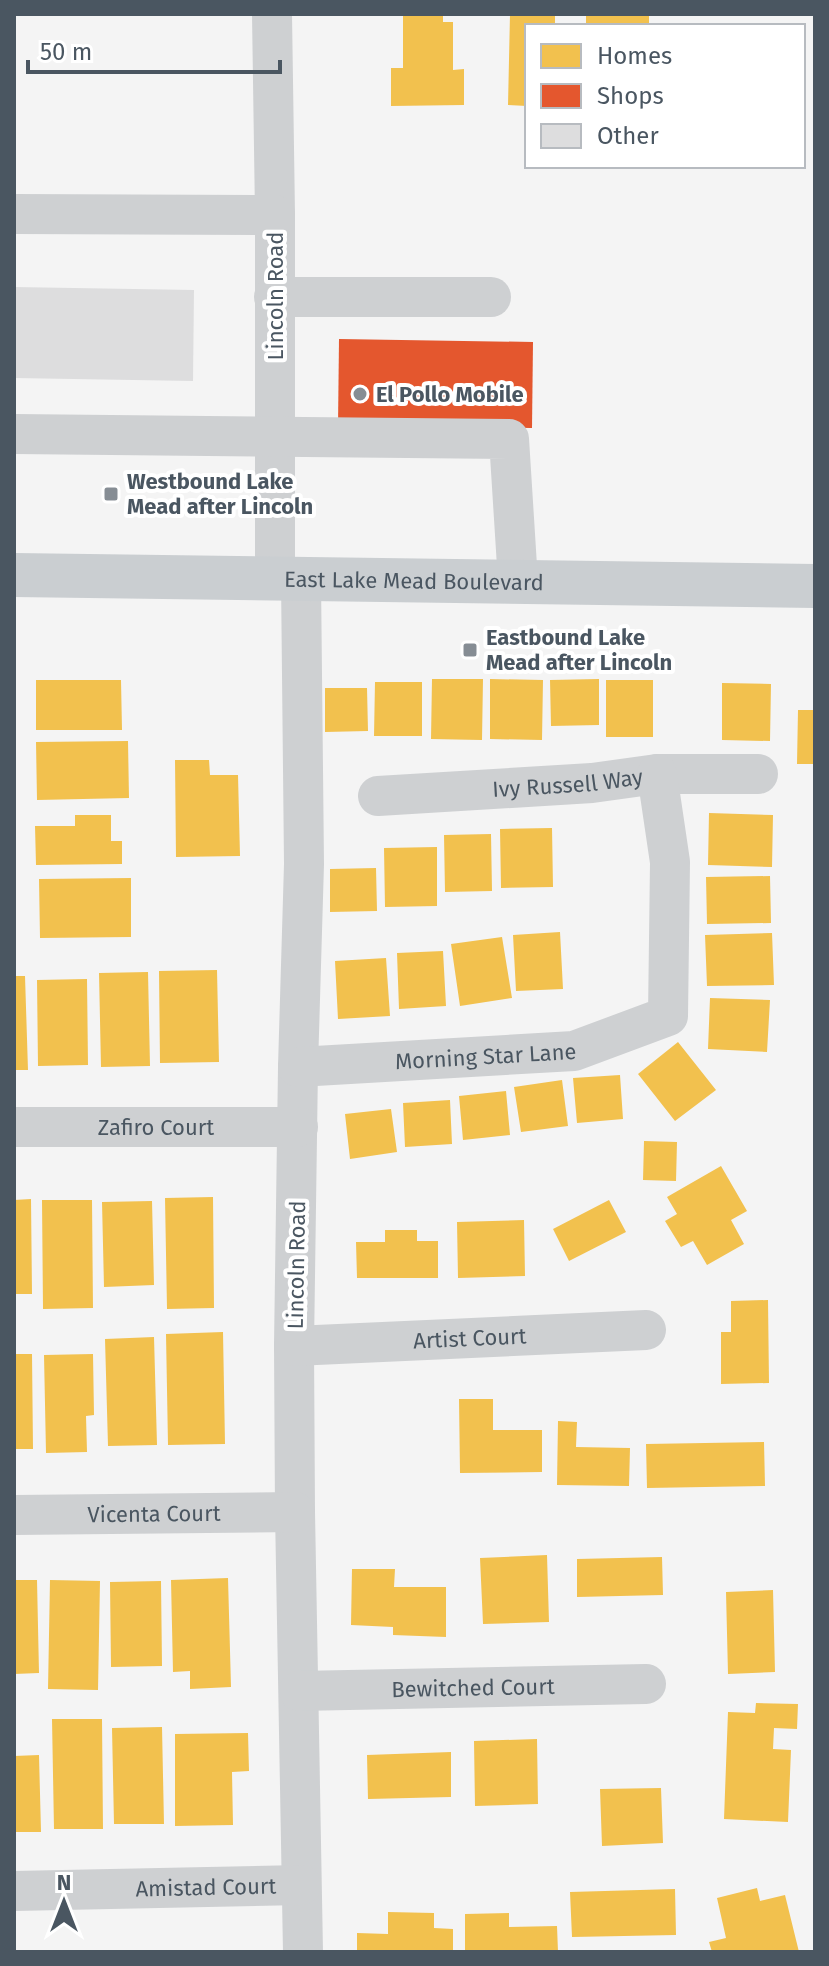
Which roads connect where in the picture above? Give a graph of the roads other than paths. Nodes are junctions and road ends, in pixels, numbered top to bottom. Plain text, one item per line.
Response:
1 (272, 14) edge
2 (14, 214) edge
3 (275, 215) junction
4 (274, 297) junction
5 (491, 297) dead end
6 (14, 434) edge
7 (275, 436) junction
8 (14, 575) edge
9 (288, 579) junction
10 (518, 582) junction
11 (815, 586) edge
12 (657, 774) junction
13 (758, 774) dead end
14 (378, 796) dead end
15 (298, 1067) junction
16 (14, 1127) edge
17 (298, 1127) junction
18 (646, 1330) dead end
19 (294, 1346) junction
20 (295, 1512) junction
21 (14, 1515) edge
22 (646, 1684) dead end
23 (299, 1691) junction
24 (301, 1885) junction
25 (14, 1891) edge
26 (303, 1952) edge

1 - 3 street, Lincoln Road
2 - 3 street
3 - 4 street, Lincoln Road
4 - 5 street
4 - 7 street, Lincoln Road
6 - 7 street
7 - 9 street, Lincoln Road
7 - 10 street
8 - 9 main road, East Lake Mead Boulevard
9 - 10 main road, East Lake Mead Boulevard
9 - 15 street, Lincoln Road
10 - 11 main road, East Lake Mead Boulevard
12 - 13 street, Ivy Russell Way
12 - 14 street, Ivy Russell Way
12 - 15 street, Morning Star Lane
15 - 17 street, Lincoln Road
16 - 17 street, Zafiro Court
17 - 19 street, Lincoln Road
18 - 19 street, Artist Court
19 - 20 street, Lincoln Road
20 - 21 street, Vicenta Court
20 - 23 street, Lincoln Road
22 - 23 street, Bewitched Court
23 - 24 street, Lincoln Road
24 - 25 street, Amistad Court
24 - 26 street, Lincoln Road

